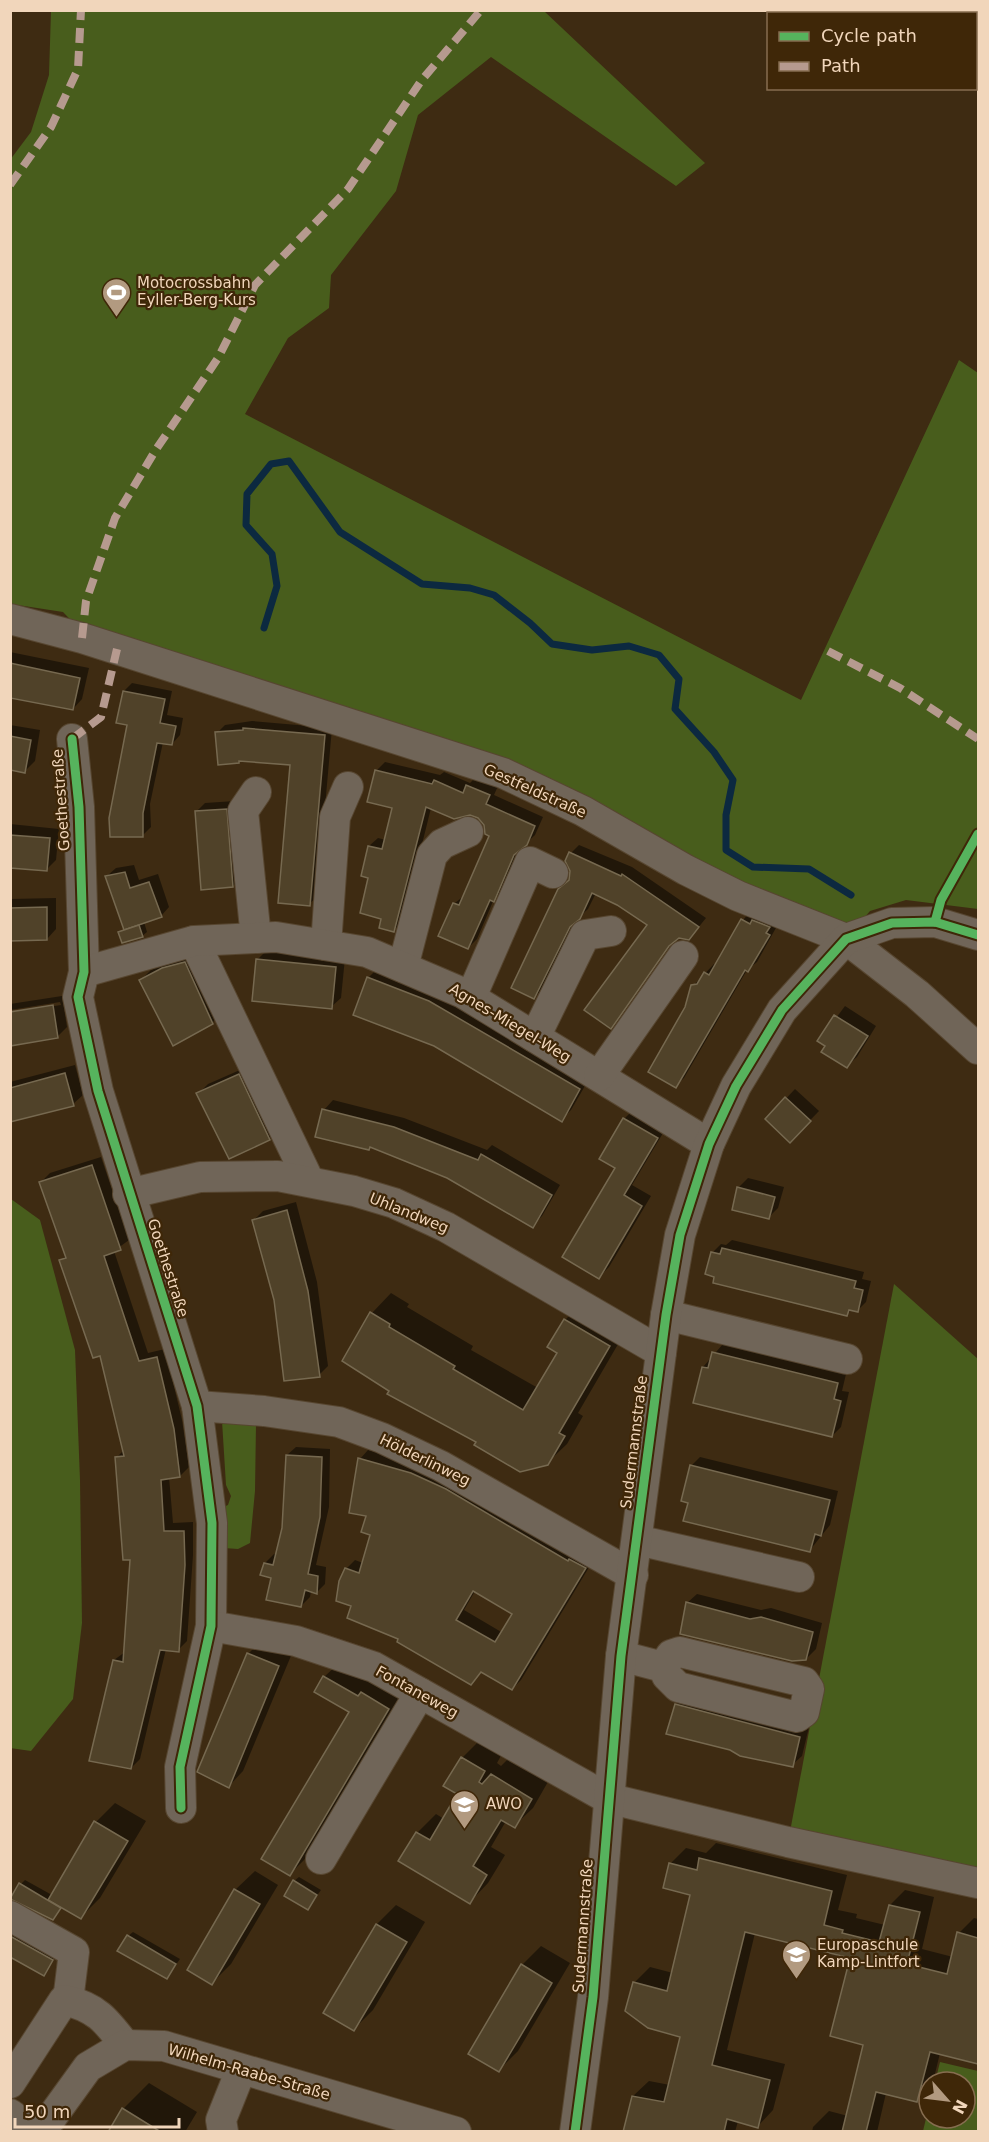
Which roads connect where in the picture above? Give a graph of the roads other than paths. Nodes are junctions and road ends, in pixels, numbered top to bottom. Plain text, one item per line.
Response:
1 (10, 619) edge
2 (72, 739) dead end
3 (348, 788) dead end
4 (256, 792) dead end
5 (468, 832) dead end
6 (553, 873) dead end
7 (611, 930) dead end
8 (978, 935) edge
9 (256, 938) junction
10 (846, 939) junction
11 (194, 941) junction
12 (327, 945) junction
13 (683, 956) dead end
14 (403, 967) junction
15 (84, 972) junction
16 (471, 997) junction
17 (535, 1037) junction
18 (978, 1049) edge
19 (599, 1077) junction
20 (709, 1144) junction
21 (309, 1181) junction
22 (128, 1194) junction
23 (666, 1315) junction
24 (661, 1352) junction
25 (847, 1359) dead end
26 (197, 1406) junction
27 (637, 1540) junction
28 (633, 1575) junction
29 (799, 1577) dead end
30 (212, 1626) junction
31 (621, 1656) junction
32 (663, 1666) dead end
33 (420, 1693) junction
34 (608, 1798) junction
35 (181, 1808) dead end
36 (321, 1859) dead end
37 (978, 1883) edge
38 (10, 1916) edge
39 (68, 2001) junction
40 (125, 2045) junction
41 (241, 2070) junction
42 (10, 2083) edge
43 (10, 2114) edge
44 (374, 2120) edge
45 (34, 2132) edge
46 (41, 2132) edge
47 (223, 2132) edge
48 (456, 2132) edge
49 (575, 2132) edge

1 - 10 street, Gestfeldstraße
2 - 15 street, Goethestraße
3 - 12 street
4 - 9 street
5 - 14 street
6 - 16 street
7 - 17 street
8 - 10 street, Sudermannstraße
9 - 11 street, Agnes-Miegel-Weg
9 - 12 street, Agnes-Miegel-Weg
10 - 18 street, Gestfeldstraße
10 - 20 street, Sudermannstraße
11 - 15 street, Agnes-Miegel-Weg
11 - 21 street
12 - 14 street, Agnes-Miegel-Weg
13 - 19 street
14 - 16 street, Agnes-Miegel-Weg
15 - 22 street, Goethestraße
16 - 17 street, Agnes-Miegel-Weg
17 - 19 street, Agnes-Miegel-Weg
19 - 20 street, Agnes-Miegel-Weg
20 - 23 street, Sudermannstraße
21 - 22 street, Uhlandweg
21 - 24 street, Uhlandweg
22 - 26 street, Goethestraße
23 - 24 street, Sudermannstraße
23 - 25 street
24 - 27 street, Sudermannstraße
26 - 28 street, Hölderlinweg
26 - 30 street, Goethestraße
27 - 28 street, Sudermannstraße
27 - 29 street
28 - 31 street, Sudermannstraße
30 - 33 street, Fontaneweg
30 - 35 street, Goethestraße
31 - 32 street
31 - 34 street, Sudermannstraße
33 - 34 street, Fontaneweg
33 - 36 street
34 - 37 street, Fontaneweg
34 - 49 street, Sudermannstraße
38 - 39 street
39 - 40 street
39 - 42 street
40 - 41 street, Wilhelm-Raabe-Straße
40 - 46 street
41 - 44 street, Wilhelm-Raabe-Straße
41 - 47 street
43 - 45 street
44 - 48 street, Wilhelm-Raabe-Straße

